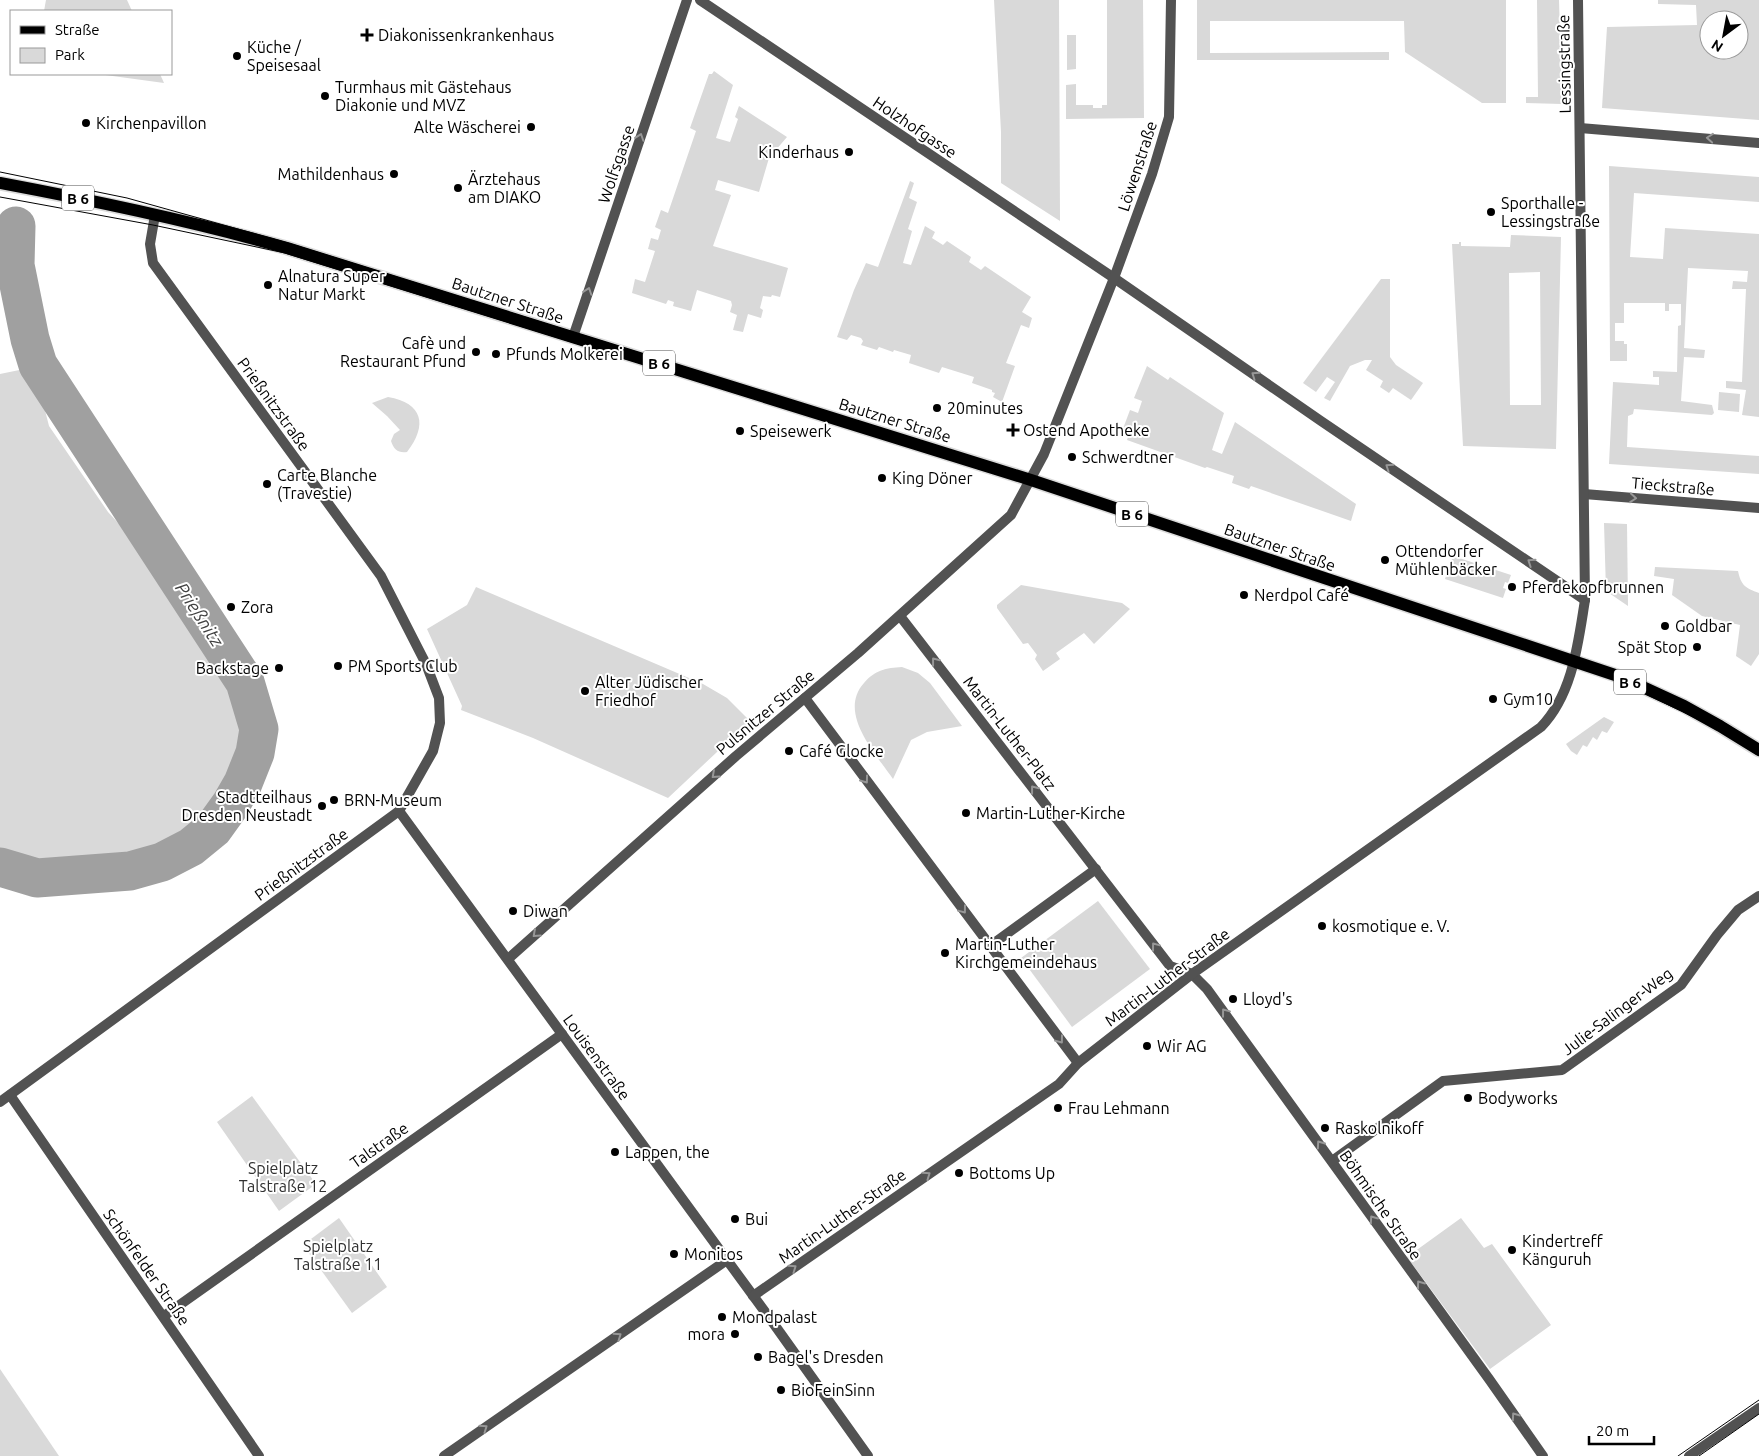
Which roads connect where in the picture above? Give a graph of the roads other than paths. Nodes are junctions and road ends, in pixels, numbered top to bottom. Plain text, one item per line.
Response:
1 (687, 0) edge
2 (700, 0) edge
3 (1171, 0) edge
4 (1578, 0) edge
5 (1580, 128) junction
6 (1759, 142) edge
7 (0, 183) edge
8 (156, 215) junction
9 (1114, 278) junction
10 (573, 337) junction
11 (1031, 480) junction
12 (1584, 494) junction
13 (1759, 508) edge
14 (1585, 600) junction
15 (900, 616) junction
16 (1574, 662) junction
17 (805, 698) junction
18 (1759, 750) edge
19 (400, 811) junction
20 (1096, 869) junction
21 (1759, 896) edge
22 (990, 946) junction
23 (508, 959) junction
24 (1192, 974) junction
25 (562, 1034) junction
26 (1078, 1063) junction
27 (10, 1095) junction
28 (0, 1102) edge
29 (1332, 1161) junction
30 (726, 1260) junction
31 (753, 1296) junction
32 (164, 1316) junction
33 (1759, 1408) edge
34 (259, 1456) edge
35 (444, 1456) edge
36 (868, 1456) edge
37 (1542, 1456) edge
38 (1690, 1456) edge

10 -> 1 street, Wolfsgasse
2 - 9 street, Holzhofgasse
3 - 9 street, Löwenstraße
4 - 5 street, Lessingstraße
6 -> 5 street
5 - 12 street, Lessingstraße
7 - 8 main road, Bautzner Straße / B 6
8 - 10 main road, Bautzner Straße / B 6
8 - 19 street, Prießnitzstraße
9 - 11 street, Löwenstraße
14 -> 9 street, Holzhofgasse
10 - 11 main road, Bautzner Straße / B 6
11 - 15 street, Pulsnitzer Straße
11 - 16 main road, Bautzner Straße / B 6
12 -> 13 street, Tieckstraße
12 - 14 street, Lessingstraße
14 - 16 street
15 - 17 street, Pulsnitzer Straße
20 -> 15 street, Martin-Luther-Platz
16 - 18 main road, Bautzner Straße / B 6
16 - 24 street, Martin-Luther-Straße
17 -> 22 street
17 -> 23 street, Pulsnitzer Straße
19 - 23 street, Louisenstraße
19 - 27 street, Prießnitzstraße
20 - 22 street
24 -> 20 street, Martin-Luther-Platz
21 - 29 street, Julie-Salinger-Weg
22 -> 26 street
23 - 25 street, Louisenstraße
24 - 26 street, Martin-Luther-Straße
29 -> 24 street, Böhmische Straße
25 - 30 street, Louisenstraße
25 - 32 street, Talstraße
31 -> 26 street, Martin-Luther-Straße
27 - 28 street, Prießnitzstraße
27 - 32 street, Schönfelder Straße
37 -> 29 street, Böhmische Straße
30 - 31 street, Louisenstraße
35 -> 30 street
31 - 36 street, Louisenstraße
32 - 34 street, Schönfelder Straße
33 - 38 street

